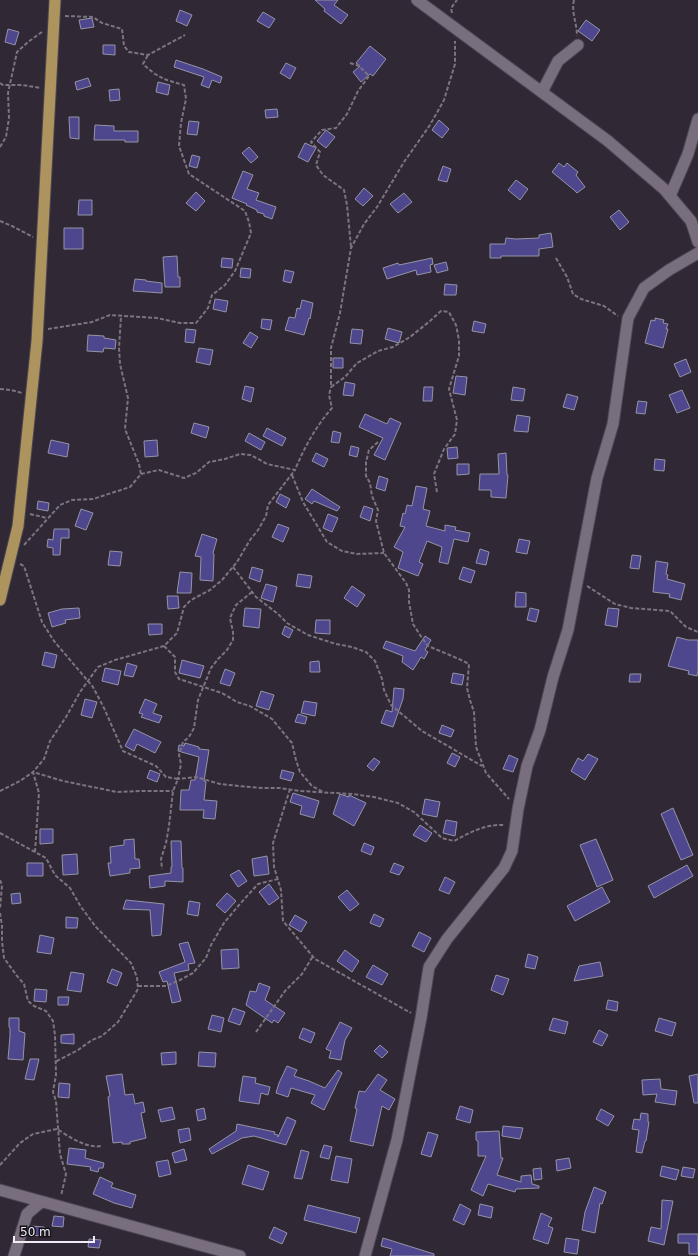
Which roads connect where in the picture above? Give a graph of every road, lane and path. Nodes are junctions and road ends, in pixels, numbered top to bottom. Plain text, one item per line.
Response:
1 (55, 0) edge
2 (417, 0) edge
3 (457, 0) edge
4 (574, 0) edge
5 (54, 16) junction
6 (454, 27) junction
7 (186, 35) dead end
8 (578, 45) joint
9 (148, 55) junction
10 (350, 64) dead end
11 (0, 83) edge
12 (10, 85) junction
13 (50, 89) junction
14 (542, 92) junction
15 (698, 119) edge
16 (0, 148) edge
17 (670, 196) junction
18 (0, 221) edge
19 (42, 242) junction
20 (698, 242) edge
21 (351, 248) junction
22 (698, 253) edge
23 (556, 258) dead end
24 (121, 316) junction
25 (628, 318) junction
26 (37, 331) junction
27 (331, 387) junction
28 (0, 389) edge
29 (31, 395) junction
30 (378, 442) dead end
31 (295, 470) junction
32 (141, 474) junction
33 (292, 475) junction
34 (437, 492) dead end
35 (19, 512) junction
36 (48, 518) junction
37 (384, 553) junction
38 (10, 558) junction
39 (233, 567) junction
40 (578, 580) junction
41 (252, 592) junction
42 (0, 600) edge
43 (698, 632) edge
44 (164, 646) junction
45 (88, 681) junction
46 (203, 687) junction
47 (483, 766) junction
48 (33, 772) junction
49 (178, 779) junction
50 (290, 789) junction
51 (0, 791) edge
52 (173, 791) junction
53 (324, 792) junction
54 (518, 809) junction
55 (516, 827) junction
56 (0, 833) edge
57 (35, 852) junction
58 (162, 869) dead end
59 (278, 879) junction
60 (0, 880) edge
61 (0, 909) edge
62 (0, 913) edge
63 (313, 956) junction
64 (138, 986) junction
65 (421, 1018) junction
66 (256, 1032) dead end
67 (55, 1062) junction
68 (57, 1129) junction
69 (101, 1146) dead end
70 (0, 1165) edge
71 (0, 1190) edge
72 (41, 1202) junction
73 (58, 1206) junction
74 (14, 1256) edge
75 (240, 1256) edge
76 (365, 1256) edge

1 - 5 main road
2 - 6 street
3 - 6 path
4 - 8 path
5 - 9 path
5 - 12 path
5 - 13 main road
6 - 14 street
6 - 21 path
7 - 9 path
8 - 14 street
9 - 24 path
10 - 21 path
11 - 12 path
12 - 13 path
12 - 16 path
13 - 19 main road
14 - 17 street
15 - 17 street
17 - 20 street
18 - 19 path
19 - 26 main road
21 - 27 path
22 - 25 street
23 - 25 path
24 - 26 path
24 - 32 path
25 - 40 street
26 - 29 main road
27 - 31 path
27 - 34 path
28 - 29 path
29 - 35 main road
30 - 37 path
31 - 32 path
31 - 33 path
32 - 36 path
33 - 37 path
33 - 39 path
35 - 36 path
35 - 38 main road
36 - 38 path
37 - 47 path
38 - 42 main road
38 - 45 path
39 - 41 path
39 - 44 path
40 - 43 path
40 - 54 street
41 - 46 path
41 - 47 path
44 - 45 path
44 - 46 path
45 - 48 path
45 - 49 path
46 - 49 path
46 - 53 path
47 - 54 path
48 - 51 path
48 - 52 path
48 - 57 path
49 - 50 path
49 - 52 path
50 - 53 path
50 - 59 path
52 - 58 path
53 - 55 path
54 - 55 street
55 - 65 street
56 - 57 path
57 - 64 path
59 - 63 path
59 - 64 path
60 - 61 path
62 - 67 path
63 - 65 path
63 - 66 path
64 - 67 path
65 - 76 street
67 - 68 path
68 - 69 path
68 - 70 path
68 - 73 path
71 - 72 street
72 - 73 street
72 - 74 street
73 - 75 street

